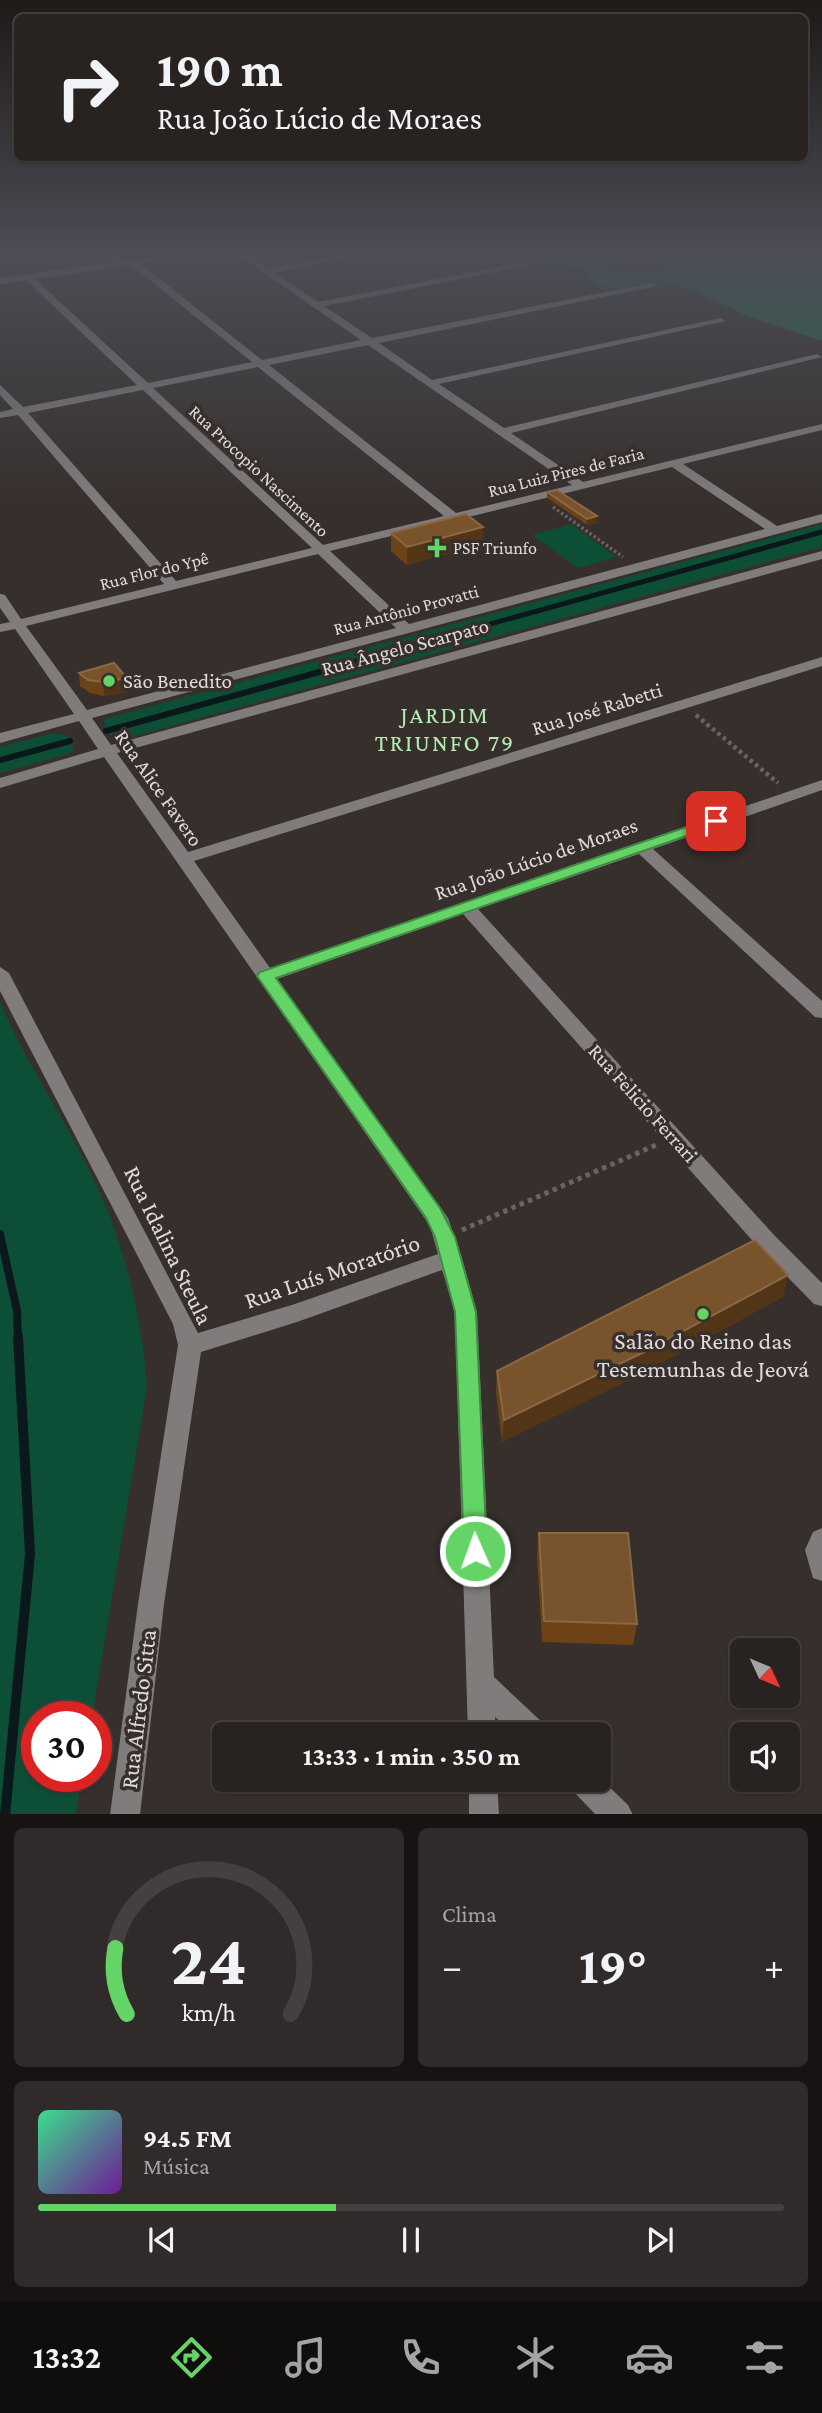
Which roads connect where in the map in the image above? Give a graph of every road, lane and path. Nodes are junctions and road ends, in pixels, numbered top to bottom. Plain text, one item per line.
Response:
1 (93, 339) edge
2 (230, 339) edge
3 (365, 339) edge
4 (399, 339) edge
5 (638, 339) edge
6 (373, 344) junction
7 (817, 357) dead end
8 (262, 364) junction
9 (430, 383) junction
10 (144, 387) junction
11 (0, 388) edge
12 (21, 411) junction
13 (0, 415) edge
14 (822, 428) edge
15 (502, 432) junction
16 (675, 464) junction
17 (583, 487) junction
18 (552, 507) dead end
19 (453, 517) junction
20 (822, 518) edge
21 (775, 530) junction
22 (318, 550) junction
23 (822, 555) edge
24 (638, 567) junction
25 (173, 586) junction
26 (0, 598) edge
27 (18, 624) junction
28 (0, 628) edge
29 (407, 630) junction
30 (822, 661) edge
31 (683, 704) junction
32 (83, 715) junction
33 (0, 738) edge
34 (106, 751) junction
35 (0, 783) edge
36 (818, 791) edge
37 (792, 795) junction
38 (641, 847) junction
39 (184, 859) junction
40 (466, 907) junction
41 (0, 973) edge
42 (266, 976) junction
43 (822, 1012) edge
44 (674, 1137) junction
45 (448, 1247) junction
46 (822, 1297) edge
47 (190, 1345) junction
48 (822, 1540) edge
49 (822, 1569) edge
50 (150, 1604) joint
51 (481, 1684) junction
52 (482, 1722) edge
53 (521, 1722) edge
54 (483, 1792) edge
55 (594, 1792) edge
56 (125, 1814) edge
57 (484, 1814) edge
58 (617, 1814) edge

1 - 10 street, Rua Procopio Nascimento
2 - 8 street
3 - 6 street
4 - 6 street
5 - 9 street
6 - 8 street
6 - 9 street
7 - 15 street
8 - 10 street
8 - 19 street
9 - 15 street
10 - 12 street
10 - 22 street, Rua Procopio Nascimento
11 - 12 street
12 - 13 street
12 - 25 street
14 - 16 street, Rua Luiz Pires de Faria
15 - 17 street
16 - 17 street, Rua Luiz Pires de Faria
16 - 21 street
17 - 19 street, Rua Luiz Pires de Faria
18 - 24 path
19 - 22 street, Rua Luiz Pires de Faria
20 - 21 street, Rua Antônio Provatti
21 - 24 street, Rua Antônio Provatti
22 - 25 street, Rua Flor do Ypê
22 - 29 street, Rua Procopio Nascimento
23 - 34 street, Rua Ângelo Scarpato
24 - 29 street, Rua Antônio Provatti
25 - 27 street, Rua Flor do Ypê
26 - 27 street, Rua Alice Favero
27 - 28 street, Rua Flor do Ypê
27 - 32 street, Rua Alice Favero
29 - 32 street, Rua Antônio Provatti
30 - 31 street, Rua José Rabetti
31 - 37 path
31 - 39 street, Rua José Rabetti
32 - 33 street, Rua Antônio Provatti
32 - 34 street, Rua Alice Favero
34 - 35 street, Rua Ângelo Scarpato
34 - 39 street, Rua Alice Favero
36 - 37 street, Rua João Lúcio de Moraes
37 - 38 street, Rua João Lúcio de Moraes
38 - 40 street, Rua João Lúcio de Moraes
38 - 43 street
39 - 42 street, Rua Alice Favero
40 - 42 street, Rua João Lúcio de Moraes
40 - 44 street, Rua Felicio Ferrari
41 - 47 street, Rua Idalina Steula
42 - 45 street, Rua Alice Favero
44 - 45 path
44 - 46 street, Rua Felicio Ferrari
45 - 47 street, Rua Luís Moratório
45 - 51 street, Rua Alice Favero
47 - 50 street, Rua Idalina Steula
48 - 49 street
50 - 56 street, Rua Alfredo Sitta
51 - 52 street, Rua Alice Favero
51 - 53 street
54 - 57 street
55 - 58 street

